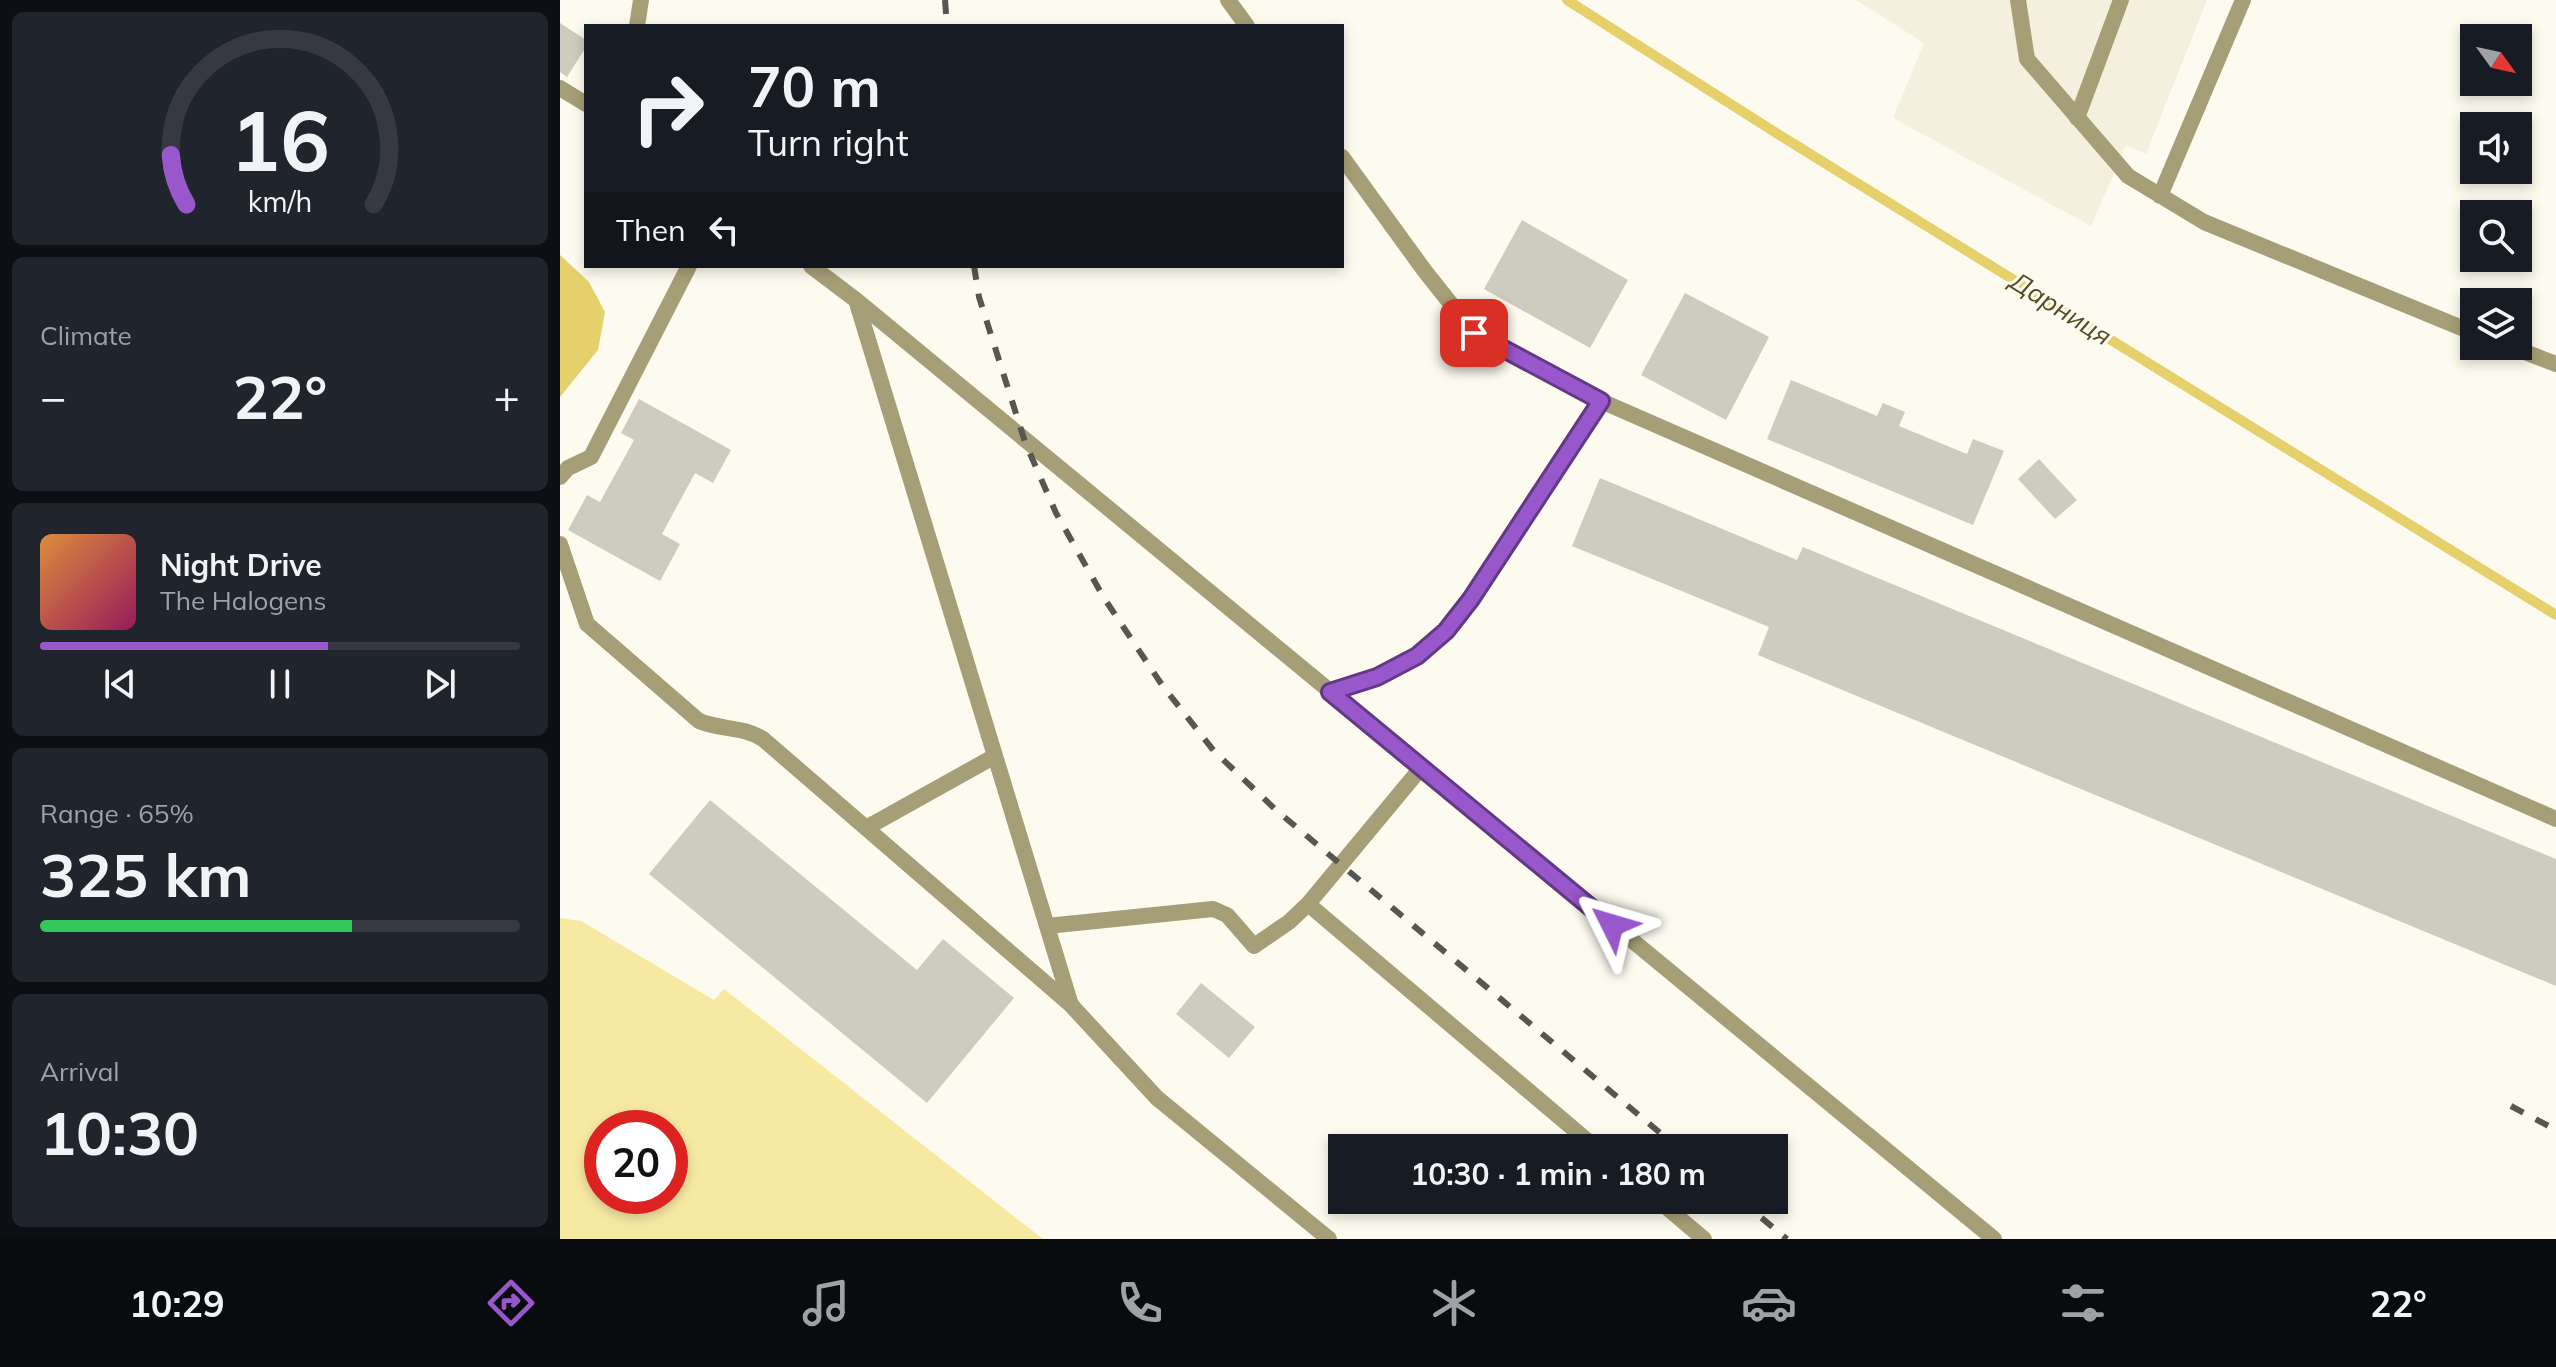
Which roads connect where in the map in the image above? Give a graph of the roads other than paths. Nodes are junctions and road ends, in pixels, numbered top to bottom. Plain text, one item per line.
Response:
1 (641, 0) edge
2 (1228, 0) edge
3 (2018, 0) edge
4 (2121, 0) edge
5 (2243, 0) edge
6 (637, 24) edge
7 (1246, 24) edge
8 (560, 88) edge
9 (584, 103) edge
10 (2077, 118) junction
11 (1344, 160) edge
12 (2160, 196) junction
13 (688, 268) edge
14 (814, 268) edge
15 (856, 300) junction
16 (2460, 327) edge
17 (2532, 355) edge
18 (2556, 364) edge
19 (1601, 401) junction
20 (560, 477) edge
21 (560, 544) edge
22 (1330, 692) junction
23 (995, 756) junction
24 (1421, 768) junction
25 (2556, 819) edge
26 (866, 828) junction
27 (1308, 904) junction
28 (1047, 926) junction
29 (1071, 1005) junction
30 (1579, 1134) edge
31 (1675, 1214) edge
32 (1329, 1239) edge
33 (1704, 1239) edge
34 (1994, 1239) edge

1 - 6 lane
2 - 7 lane
3 - 10 lane
4 - 10 lane
5 - 12 lane
8 - 9 lane
10 - 12 lane
11 - 19 lane
12 - 16 lane
13 - 20 lane
14 - 15 lane
15 - 22 lane
15 - 23 lane
17 - 18 lane
19 - 22 lane
19 - 25 lane
21 - 26 lane
22 - 24 lane
23 - 26 lane
23 - 28 lane
24 - 27 lane
24 - 34 lane
26 - 29 lane
27 - 28 lane
27 - 30 lane
28 - 29 lane
29 - 32 lane
31 - 33 lane

